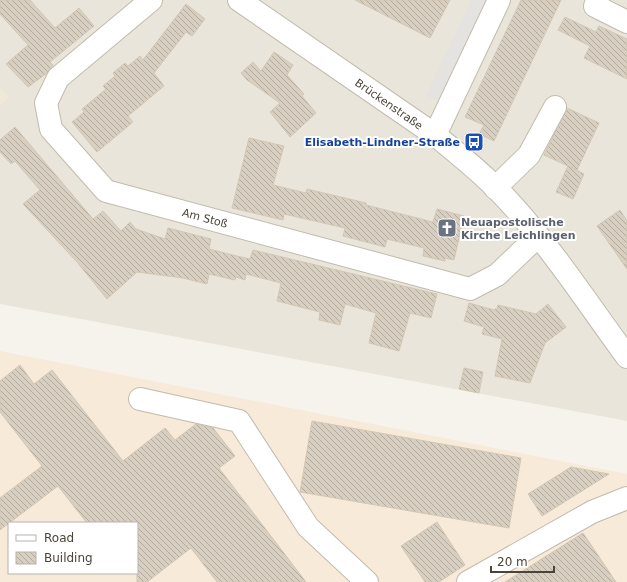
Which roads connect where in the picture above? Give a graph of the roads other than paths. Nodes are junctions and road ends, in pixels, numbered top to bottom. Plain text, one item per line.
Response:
1 (151, 0) edge
2 (239, 0) edge
3 (499, 0) edge
4 (592, 2) edge
5 (627, 22) edge
6 (555, 107) dead end
7 (435, 135) junction
8 (495, 188) junction
9 (538, 236) junction
10 (627, 357) edge
11 (140, 399) dead end
12 (627, 498) edge
13 (366, 582) edge
14 (468, 582) edge

1 - 9 street, Am Stoß
2 - 7 street, Brückenstraße
3 - 7 street
4 - 5 street
6 - 8 street
7 - 8 street, Brückenstraße
8 - 9 street, Brückenstraße
9 - 10 street, Brückenstraße
11 - 13 street
12 - 14 street

